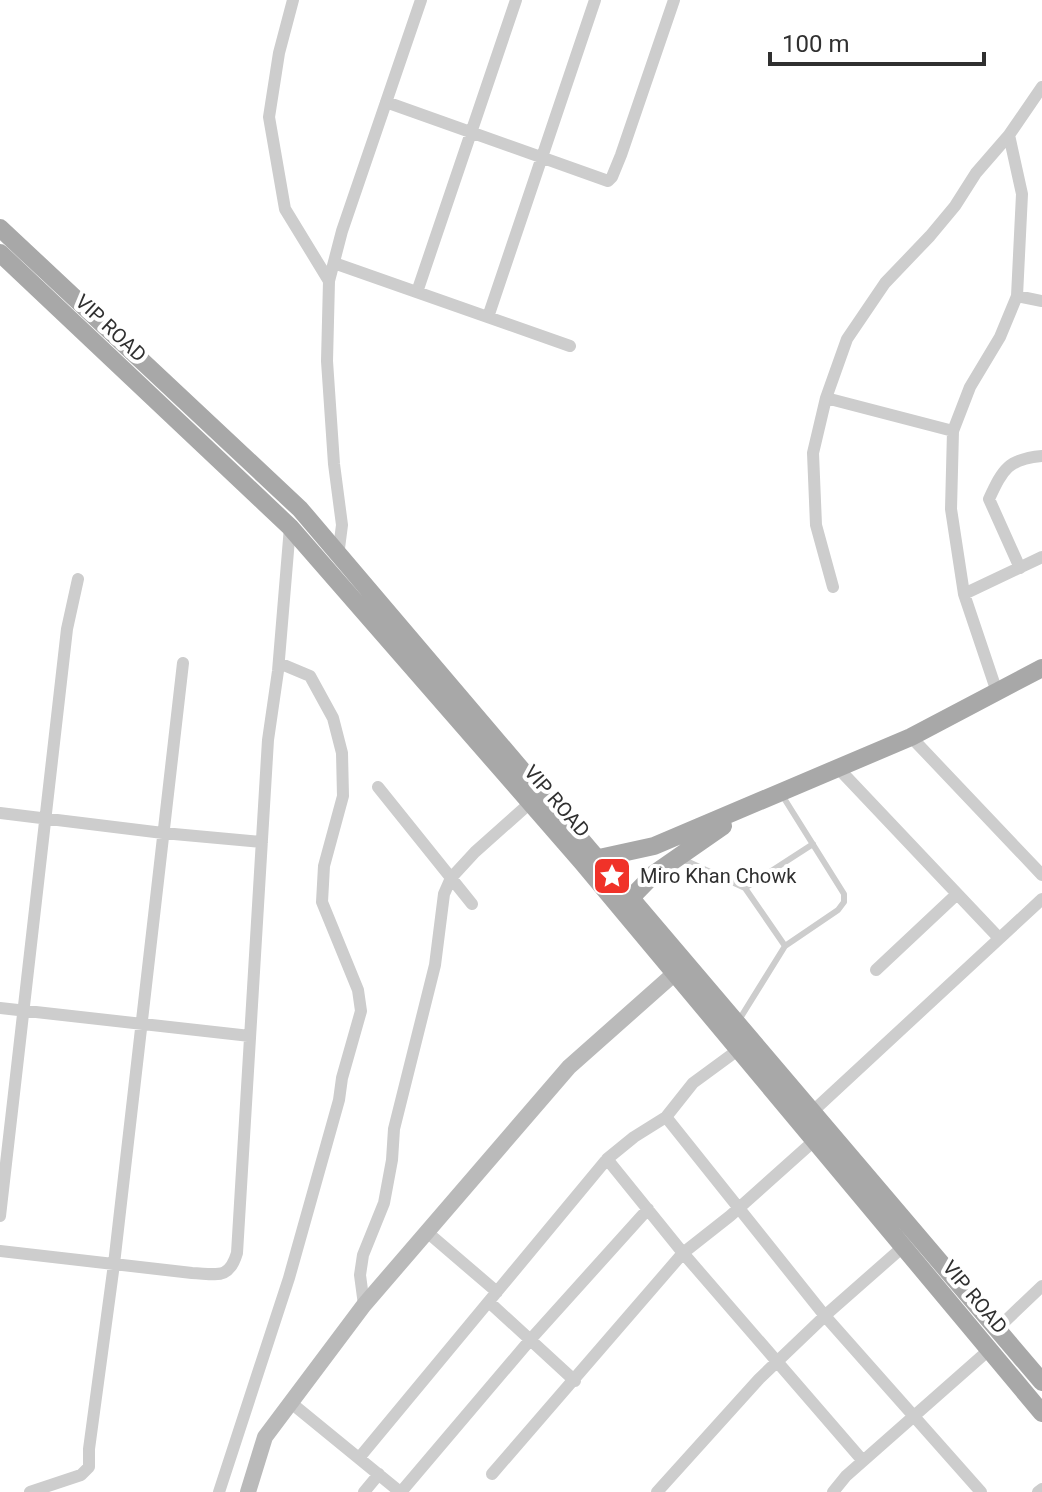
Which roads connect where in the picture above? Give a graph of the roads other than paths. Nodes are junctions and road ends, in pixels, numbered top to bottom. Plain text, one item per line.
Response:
1 (293, 0) edge
2 (421, 0) edge
3 (516, 0) edge
4 (595, 0) edge
5 (674, 0) edge
6 (1042, 87) edge
7 (386, 102) junction
8 (471, 131) junction
9 (1009, 135) junction
10 (542, 157) junction
11 (0, 228) edge
12 (0, 253) edge
13 (334, 263) junction
14 (329, 281) junction
15 (417, 292) junction
16 (1017, 296) junction
17 (1042, 301) edge
18 (488, 317) junction
19 (570, 346) dead end
20 (826, 398) junction
21 (953, 431) junction
22 (1042, 456) edge
23 (290, 527) junction
24 (338, 556) junction
25 (1042, 557) edge
26 (1020, 568) junction
27 (326, 571) junction
28 (78, 579) dead end
29 (833, 587) dead end
30 (964, 594) junction
31 (183, 663) dead end
32 (279, 663) junction
33 (1042, 668) edge
34 (997, 692) junction
35 (911, 737) junction
36 (838, 768) junction
37 (378, 787) dead end
38 (773, 794) junction
39 (530, 803) junction
40 (0, 813) edge
41 (45, 818) junction
42 (163, 833) junction
43 (262, 842) junction
44 (813, 844) junction
45 (677, 857) junction
46 (590, 860) junction
47 (1042, 875) edge
48 (451, 878) junction
49 (745, 888) junction
50 (957, 894) junction
51 (1042, 899) edge
52 (626, 903) junction
53 (472, 904) dead end
54 (999, 938) junction
55 (785, 946) junction
56 (680, 968) junction
57 (876, 970) dead end
58 (0, 1008) edge
59 (23, 1011) junction
60 (738, 1023) junction
61 (142, 1024) junction
62 (250, 1036) junction
63 (738, 1050) junction
64 (812, 1112) junction
65 (666, 1117) junction
66 (815, 1140) junction
67 (607, 1159) junction
68 (739, 1208) junction
69 (648, 1209) junction
70 (0, 1216) edge
71 (427, 1232) junction
72 (904, 1246) junction
73 (0, 1251) edge
74 (683, 1253) junction
75 (114, 1264) junction
76 (1042, 1286) edge
77 (493, 1297) junction
78 (364, 1305) junction
79 (825, 1316) junction
80 (998, 1328) junction
81 (530, 1340) junction
82 (990, 1349) junction
83 (778, 1361) junction
84 (575, 1381) junction
85 (1042, 1382) edge
86 (290, 1402) junction
87 (1039, 1403) edge
88 (915, 1414) junction
89 (234, 1444) junction
90 (260, 1452) junction
91 (359, 1458) junction
92 (863, 1461) junction
93 (379, 1474) junction
94 (492, 1474) dead end
95 (30, 1492) edge
96 (219, 1492) edge
97 (248, 1492) edge
98 (364, 1492) edge
99 (400, 1492) edge
100 (657, 1492) edge
101 (833, 1492) edge
102 (981, 1492) edge

1 - 14 street
2 - 7 street
3 - 8 street
4 - 10 street
5 - 10 street
6 - 9 street
7 - 8 street
7 - 13 street
8 - 10 street
8 - 15 street
9 - 16 street
9 - 20 street
10 - 18 street
11 - 24 main road, VIP ROAD
12 - 23 main road, VIP ROAD
13 - 14 street
13 - 15 street
14 - 24 street
15 - 18 street
16 - 17 street
16 - 21 street
18 - 19 street
20 - 21 street
20 - 29 street
21 - 30 street
22 - 26 street
23 - 27 main road, VIP ROAD
23 - 32 street
24 - 27 street
24 - 46 main road, VIP ROAD
25 - 26 street
26 - 30 street
27 - 39 main road, VIP ROAD
28 - 41 street
30 - 34 street
31 - 42 street
32 - 43 street
32 - 89 street
33 - 34 main road
34 - 35 main road
35 - 36 main road
35 - 47 street
36 - 38 main road
36 - 50 street
37 - 48 street
38 - 44 lane
38 - 45 main road
38 - 46 main road
39 - 46 main road, VIP ROAD
39 - 48 street
40 - 41 street
41 - 42 street
41 - 59 street
42 - 43 street
42 - 61 street
43 - 62 street
44 - 49 lane
44 - 55 lane
45 - 49 lane
45 - 52 main road
46 - 52 main road, VIP ROAD
48 - 53 street
48 - 78 street
49 - 55 lane
50 - 54 street
50 - 57 street
51 - 54 street
52 - 56 main road, VIP ROAD
54 - 64 street
55 - 60 lane
56 - 60 main road, VIP ROAD
56 - 63 main road, VIP ROAD
56 - 71 main road
58 - 59 street
59 - 61 street
59 - 70 street
60 - 64 main road, VIP ROAD
61 - 62 street
61 - 75 street
62 - 75 street
63 - 65 street
63 - 66 main road, VIP ROAD
64 - 80 main road, VIP ROAD
65 - 67 street
65 - 68 street
66 - 68 street
66 - 72 main road, VIP ROAD
67 - 69 street
67 - 77 street
68 - 74 street
68 - 79 street
69 - 74 street
69 - 81 street
71 - 77 street
71 - 78 main road
72 - 79 street
72 - 82 main road, VIP ROAD
73 - 75 street
74 - 83 street
74 - 84 street
75 - 95 street
76 - 80 street
77 - 81 street
77 - 91 street
78 - 86 main road
79 - 83 street
79 - 88 street
80 - 85 main road, VIP ROAD
81 - 84 street
81 - 99 street
82 - 87 main road, VIP ROAD
82 - 88 street
83 - 92 street
83 - 100 street
84 - 94 street
86 - 90 main road
86 - 91 street
88 - 92 street
88 - 102 street
89 - 90 street
89 - 96 street
90 - 97 main road
91 - 93 street
92 - 101 street
93 - 98 street
93 - 99 street

